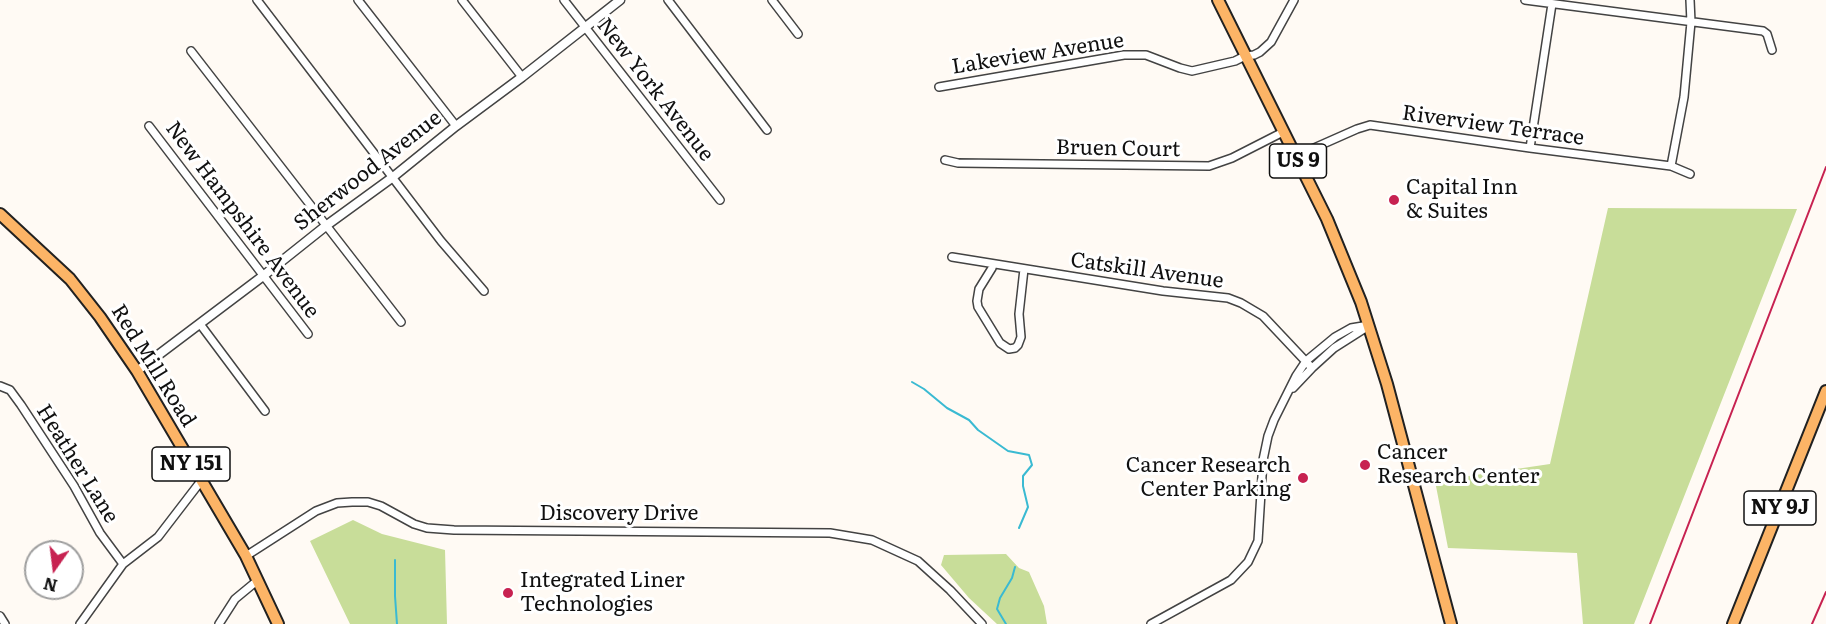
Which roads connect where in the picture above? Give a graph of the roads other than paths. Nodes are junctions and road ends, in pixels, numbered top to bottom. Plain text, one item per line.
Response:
1 (257, 0) edge
2 (358, 0) edge
3 (462, 0) edge
4 (564, 0) edge
5 (620, 0) edge
6 (668, 0) edge
7 (772, 0) edge
8 (1218, 0) edge
9 (1294, 0) edge
10 (1525, 0) edge
11 (1690, 0) edge
12 (1552, 4) junction
13 (1691, 22) junction
14 (585, 27) junction
15 (798, 34) dead end
16 (1772, 50) dead end
17 (191, 51) dead end
18 (1245, 56) junction
19 (522, 77) junction
20 (939, 87) dead end
21 (149, 126) dead end
22 (456, 126) junction
23 (767, 129) dead end
24 (1284, 132) junction
25 (1530, 148) junction
26 (1296, 156) junction
27 (945, 160) dead end
28 (1671, 166) junction
29 (1690, 174) dead end
30 (393, 177) junction
31 (720, 200) dead end
32 (0, 213) edge
33 (327, 225) junction
34 (952, 257) dead end
35 (993, 264) junction
36 (1024, 269) junction
37 (263, 276) junction
38 (484, 291) dead end
39 (401, 322) dead end
40 (200, 324) junction
41 (1369, 325) junction
42 (308, 334) dead end
43 (1306, 361) junction
44 (1312, 368) junction
45 (137, 371) junction
46 (0, 386) edge
47 (1826, 391) edge
48 (1286, 396) junction
49 (266, 411) dead end
50 (201, 481) junction
51 (246, 556) junction
52 (123, 564) junction
53 (258, 580) junction
54 (0, 616) edge
55 (5, 624) edge
56 (80, 624) edge
57 (219, 624) edge
58 (278, 624) edge
59 (982, 624) edge
60 (1151, 624) edge
61 (1450, 624) edge
62 (1733, 624) edge

1 - 30 street
2 - 22 street
3 - 19 street
4 - 14 street, New York Avenue
5 - 14 street, Sherwood Avenue
6 - 23 street
7 - 15 street
8 - 18 main road, US 9
9 - 18 street, Lakeview Avenue
10 - 12 street
11 - 13 street
12 - 13 street
12 - 25 street
13 - 16 street
13 - 28 street
14 - 19 street, Sherwood Avenue
14 - 31 street, New York Avenue
17 - 33 street
18 - 20 street, Lakeview Avenue
18 - 24 main road, US 9
19 - 22 street, Sherwood Avenue
21 - 37 street, New Hampshire Avenue
22 - 30 street, Sherwood Avenue
24 - 26 main road, US 9
24 - 27 street, Bruen Court
25 - 26 street, Riverview Terrace
25 - 28 street, Riverview Terrace
26 - 41 main road, US 9
28 - 29 street, Riverview Terrace
30 - 33 street, Sherwood Avenue
30 - 38 street
32 - 45 main road, Red Mill Road / NY 151
33 - 37 street, Sherwood Avenue
33 - 39 street
34 - 35 street, Catskill Avenue
35 - 36 street, Catskill Avenue
35 - 36 street
36 - 43 street, Catskill Avenue
37 - 40 street, Sherwood Avenue
37 - 42 street, New Hampshire Avenue
40 - 45 street, Sherwood Avenue
40 - 49 street
41 - 43 street
41 - 44 street
41 - 61 main road, US 9
43 - 44 street, Catskill Avenue
43 - 48 street
44 - 48 street
45 - 50 main road, Red Mill Road / NY 151
46 - 52 street, Heather Lane
47 - 62 main road, NY 9J
48 - 60 street
50 - 51 main road, Red Mill Road / NY 151
50 - 52 street
51 - 53 main road, Red Mill Road / NY 151
51 - 59 street, Discovery Drive
52 - 56 street
53 - 57 street
53 - 58 main road, Red Mill Road / NY 151
54 - 55 street

